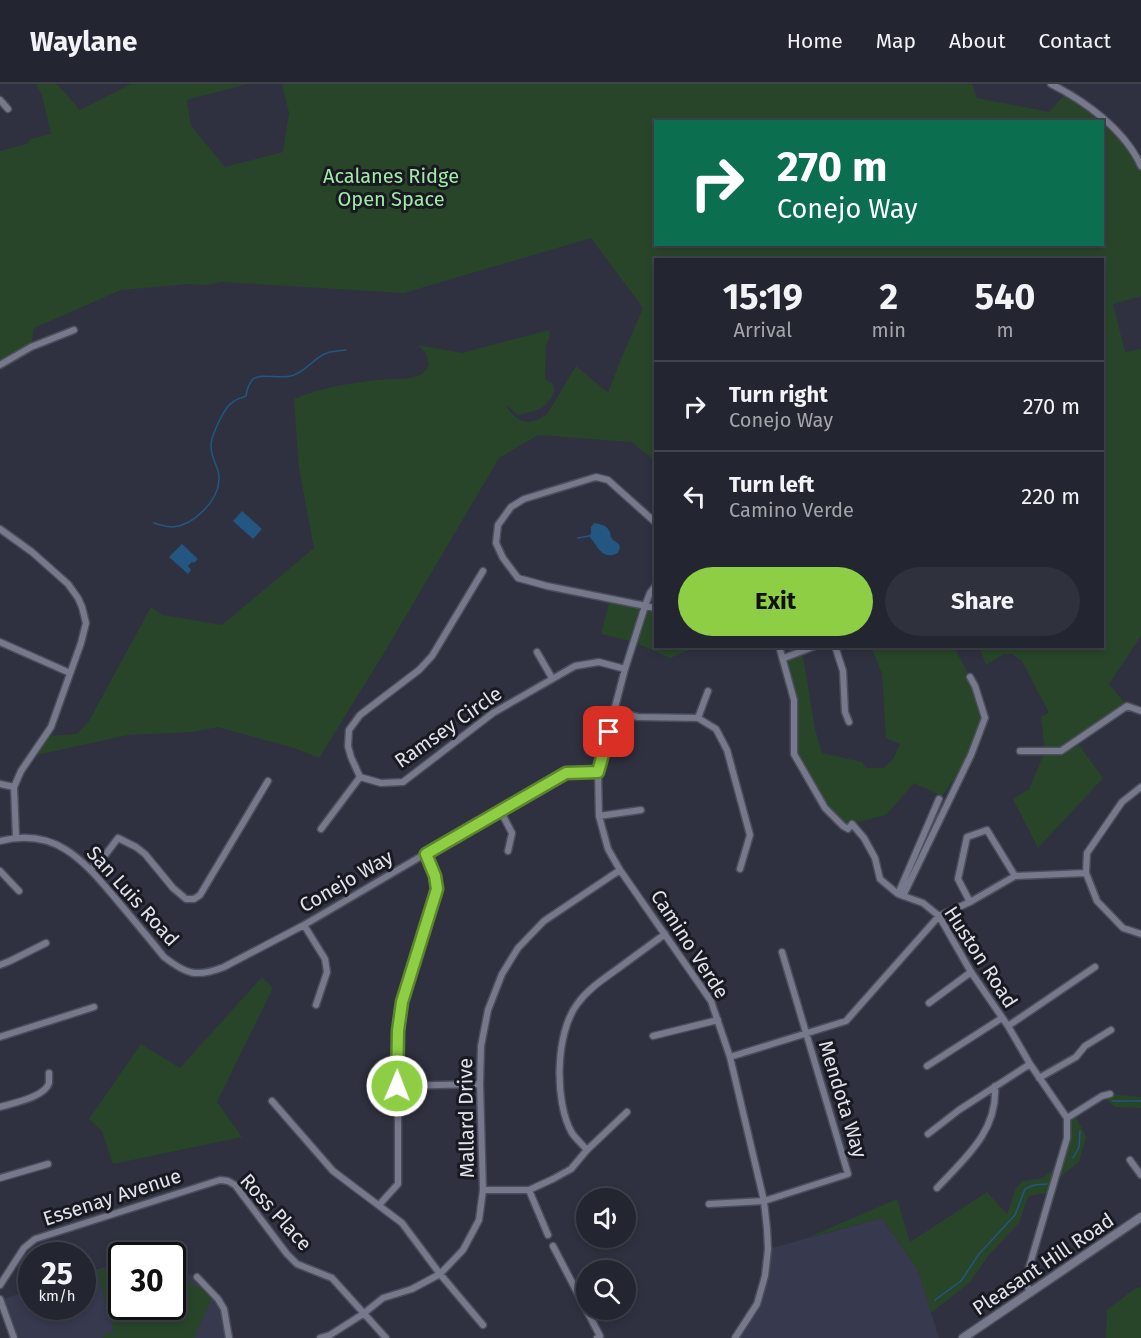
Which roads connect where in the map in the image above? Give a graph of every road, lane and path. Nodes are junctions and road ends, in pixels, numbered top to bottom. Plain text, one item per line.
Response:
1 (1051, 84) edge
2 (0, 100) edge
3 (8, 109) dead end
4 (1141, 166) edge
5 (74, 330) dead end
6 (0, 365) edge
7 (654, 521) edge
8 (0, 529) edge
9 (483, 571) dead end
10 (654, 588) edge
11 (645, 606) junction
12 (654, 608) edge
13 (0, 642) edge
14 (780, 648) edge
15 (810, 648) edge
16 (836, 648) edge
17 (537, 652) dead end
18 (784, 658) junction
19 (625, 669) junction
20 (70, 673) junction
21 (970, 677) dead end
22 (552, 678) junction
23 (708, 691) dead end
24 (1141, 711) edge
25 (615, 712) junction
26 (698, 718) junction
27 (849, 722) dead end
28 (1020, 751) dead end
29 (598, 772) junction
30 (360, 777) junction
31 (268, 781) dead end
32 (0, 784) edge
33 (14, 787) junction
34 (1141, 787) edge
35 (939, 799) dead end
36 (500, 810) junction
37 (641, 810) dead end
38 (600, 816) junction
39 (321, 829) dead end
40 (16, 837) junction
41 (0, 841) edge
42 (508, 851) dead end
43 (426, 854) junction
44 (91, 869) junction
45 (740, 869) dead end
46 (620, 870) junction
47 (0, 871) edge
48 (1086, 873) junction
49 (1015, 876) junction
50 (19, 891) dead end
51 (900, 895) junction
52 (970, 902) junction
53 (939, 916) junction
54 (304, 925) junction
55 (665, 934) junction
56 (1141, 934) edge
57 (46, 943) dead end
58 (782, 952) dead end
59 (0, 965) edge
60 (1095, 967) dead end
61 (971, 972) junction
62 (206, 973) joint
63 (929, 1003) dead end
64 (316, 1005) dead end
65 (94, 1007) dead end
66 (1002, 1018) junction
67 (718, 1020) junction
68 (1008, 1026) junction
69 (1112, 1030) dead end
70 (806, 1034) junction
71 (653, 1036) dead end
72 (0, 1037) edge
73 (730, 1057) junction
74 (1030, 1064) junction
75 (927, 1066) dead end
76 (49, 1073) dead end
77 (1039, 1078) junction
78 (480, 1084) junction
79 (397, 1086) junction
80 (995, 1086) junction
81 (1110, 1094) dead end
82 (272, 1101) dead end
83 (0, 1107) edge
84 (627, 1112) dead end
85 (1067, 1118) junction
86 (928, 1134) dead end
87 (587, 1150) junction
88 (1131, 1160) dead end
89 (48, 1164) dead end
90 (1141, 1175) edge
91 (0, 1178) edge
92 (220, 1180) joint
93 (938, 1188) dead end
94 (483, 1190) junction
95 (529, 1190) junction
96 (764, 1201) junction
97 (709, 1204) dead end
98 (379, 1205) junction
99 (1141, 1217) edge
100 (548, 1234) dead end
101 (553, 1246) dead end
102 (440, 1274) junction
103 (197, 1277) dead end
104 (0, 1285) edge
105 (1031, 1293) junction
106 (0, 1299) edge
107 (2, 1310) edge
108 (363, 1314) junction
109 (483, 1325) dead end
110 (599, 1337) edge
111 (14, 1338) edge
112 (229, 1338) edge
113 (320, 1338) edge
114 (386, 1338) edge
115 (735, 1338) edge
116 (963, 1338) edge

1 - 4 street
2 - 3 street
5 - 6 street
7 - 11 street
8 - 20 street
9 - 30 street
10 - 11 street, Camino Verde
11 - 12 street
11 - 19 street, Camino Verde
13 - 20 street
14 - 18 street, Huston Road
15 - 18 street
16 - 27 street
17 - 22 street
18 - 51 street, Huston Road
19 - 22 street, Ramsey Circle
19 - 25 street, Camino Verde
20 - 33 street
21 - 51 street
22 - 30 street, Ramsey Circle
23 - 26 street
24 - 28 street
25 - 26 street
25 - 29 street, Camino Verde
26 - 45 street
29 - 36 street, Conejo Way
29 - 38 street, Camino Verde
30 - 39 street
31 - 44 street
32 - 33 street
33 - 40 street
34 - 48 street
35 - 51 street
36 - 42 street
36 - 43 street, Conejo Way
37 - 38 street
38 - 46 street, Camino Verde
40 - 41 street, San Luis Road
40 - 44 street, San Luis Road
43 - 54 street, Conejo Way
43 - 79 street
44 - 62 street, San Luis Road
46 - 55 street, Camino Verde
46 - 78 street, Mallard Drive
47 - 50 street
48 - 49 street
48 - 56 street
49 - 52 street
49 - 52 street
51 - 53 street, Huston Road
52 - 53 street
53 - 61 street, Huston Road
53 - 70 street
54 - 62 street, Conejo Way
54 - 64 street
55 - 67 street, Camino Verde
55 - 87 street
57 - 59 street
58 - 70 street, Mendota Way
60 - 68 street
61 - 63 street
61 - 66 street, Huston Road
65 - 72 street
66 - 68 street, Huston Road
66 - 75 street
67 - 71 street
67 - 73 street, Camino Verde
68 - 74 street, Huston Road
69 - 77 street
70 - 73 street
70 - 96 street, Mendota Way
73 - 96 street, Camino Verde
74 - 77 street, Huston Road
74 - 80 street
76 - 83 street
77 - 85 street, Huston Road
78 - 79 street
78 - 94 street, Mallard Drive
79 - 98 street
80 - 86 street
80 - 93 street
81 - 85 street
82 - 98 street
84 - 87 street
85 - 105 street
87 - 95 street
88 - 90 street
89 - 91 street
92 - 104 street, Essenay Avenue
92 - 108 street, Ross Place
94 - 95 street
94 - 102 street, Mallard Drive
95 - 100 street
96 - 97 street
96 - 115 street, Camino Verde
98 - 102 street
99 - 105 main road, Pleasant Hill Road
101 - 110 street
102 - 108 street, Mallard Drive
102 - 109 street
103 - 112 street
105 - 116 main road, Pleasant Hill Road
106 - 107 street
107 - 111 street
108 - 113 street, Mallard Drive
108 - 114 street, Ross Place

